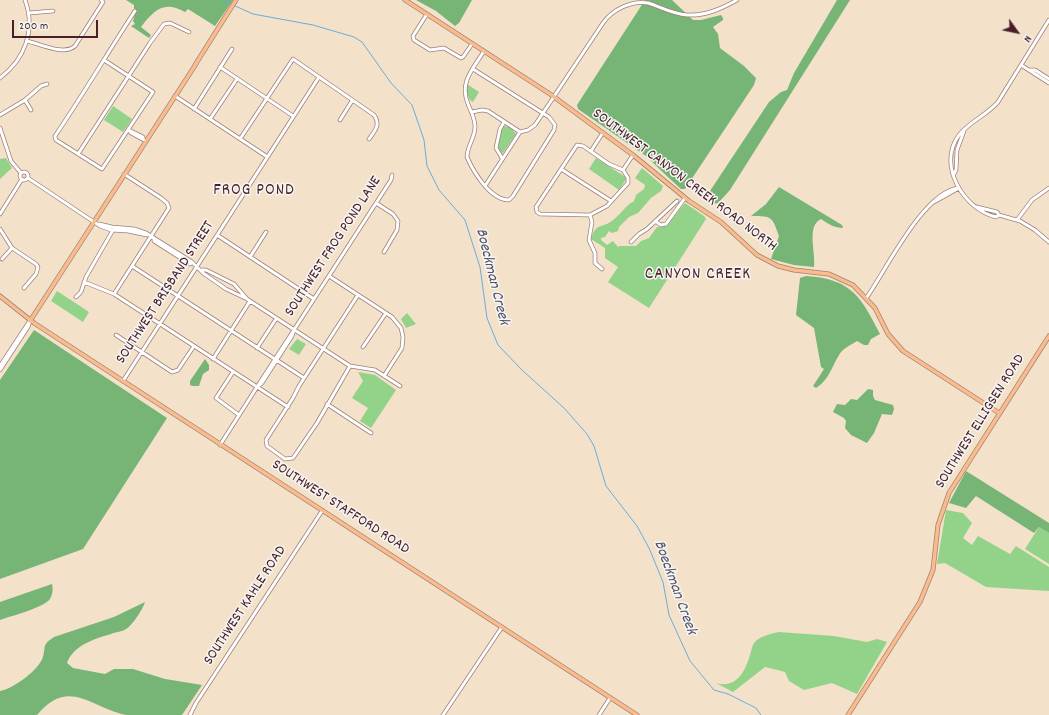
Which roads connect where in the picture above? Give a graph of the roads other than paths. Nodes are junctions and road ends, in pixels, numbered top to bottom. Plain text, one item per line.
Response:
1 (25, 0) edge
2 (101, 0) edge
3 (236, 0) edge
4 (405, 0) edge
5 (736, 0) edge
6 (54, 11) dead end
7 (136, 11) dead end
8 (29, 13) junction
9 (426, 14) junction
10 (1049, 20) edge
11 (189, 32) dead end
12 (27, 41) junction
13 (472, 44) junction
14 (232, 49) dead end
15 (484, 51) junction
16 (104, 60) junction
17 (1022, 65) junction
18 (220, 67) junction
19 (473, 69) junction
20 (1030, 70) junction
21 (129, 76) junction
22 (319, 77) junction
23 (0, 78) edge
24 (237, 79) junction
25 (1049, 80) edge
26 (1049, 83) edge
27 (47, 84) dead end
28 (174, 97) junction
29 (554, 97) junction
30 (267, 98) junction
31 (25, 100) junction
32 (352, 101) junction
33 (194, 109) junction
34 (31, 110) dead end
35 (472, 112) junction
36 (543, 114) junction
37 (0, 115) edge
38 (293, 116) junction
39 (210, 119) junction
40 (340, 120) dead end
41 (504, 122) junction
42 (0, 128) edge
43 (129, 130) junction
44 (520, 132) junction
45 (1, 134) edge
46 (602, 134) junction
47 (240, 139) junction
48 (369, 139) dead end
49 (145, 140) junction
50 (591, 151) junction
51 (78, 154) junction
52 (633, 155) junction
53 (266, 156) junction
54 (502, 158) junction
55 (561, 169) junction
56 (623, 170) junction
57 (21, 173) junction
58 (124, 174) junction
59 (392, 175) dead end
60 (28, 178) junction
61 (22, 179) junction
62 (485, 186) junction
63 (959, 188) junction
64 (1049, 188) edge
65 (685, 198) junction
66 (612, 201) junction
67 (677, 201) dead end
68 (376, 203) junction
69 (0, 214) edge
70 (590, 215) junction
71 (1017, 220) junction
72 (94, 221) junction
73 (655, 221) junction
74 (99, 224) junction
75 (0, 229) edge
76 (113, 230) junction
77 (266, 232) dead end
78 (217, 235) junction
79 (151, 237) junction
80 (631, 242) dead end
81 (1049, 242) edge
82 (12, 248) junction
83 (384, 252) dead end
84 (250, 257) junction
85 (2, 259) dead end
86 (132, 266) junction
87 (196, 266) junction
88 (602, 269) dead end
89 (201, 270) junction
90 (329, 276) junction
91 (84, 282) junction
92 (24, 288) dead end
93 (114, 294) junction
94 (358, 295) junction
95 (0, 296) edge
96 (177, 296) junction
97 (76, 297) dead end
98 (867, 297) junction
99 (314, 299) junction
100 (249, 300) junction
101 (386, 313) junction
102 (276, 319) junction
103 (30, 321) junction
104 (159, 324) junction
105 (294, 330) junction
106 (231, 331) junction
107 (116, 335) dead end
108 (1049, 336) edge
109 (194, 346) junction
110 (363, 347) dead end
111 (257, 348) junction
112 (323, 349) junction
113 (141, 352) junction
114 (214, 359) junction
115 (275, 359) junction
116 (0, 366) edge
117 (350, 366) junction
118 (0, 370) edge
119 (233, 372) junction
120 (384, 376) junction
121 (304, 378) junction
122 (123, 381) junction
123 (400, 386) dead end
124 (257, 387) junction
125 (212, 398) dead end
126 (216, 398) junction
127 (327, 404) junction
128 (288, 407) junction
129 (999, 414) junction
130 (239, 415) junction
131 (371, 433) dead end
132 (220, 445) junction
133 (322, 511) junction
134 (502, 627) junction
135 (610, 698) junction
136 (190, 715) edge
137 (444, 715) edge
138 (599, 715) edge
139 (636, 715) edge
140 (848, 715) edge

1 - 8 street
2 - 12 street
3 - 28 main road
4 - 9 main road, SOUTHWEST CANYON CREEK ROAD NORTH
5 - 29 street
6 - 8 street
7 - 16 street
8 - 12 street
9 - 13 main road, SOUTHWEST CANYON CREEK ROAD NORTH
9 - 13 street
10 - 17 street
11 - 21 street
12 - 23 street
13 - 15 main road, SOUTHWEST CANYON CREEK ROAD NORTH
14 - 18 street
15 - 19 street
15 - 29 main road, SOUTHWEST CANYON CREEK ROAD NORTH
16 - 21 street
16 - 51 street
17 - 20 street
17 - 63 street
18 - 24 street
18 - 33 street
19 - 35 street
19 - 36 street
20 - 25 street
20 - 26 street
21 - 43 street
21 - 51 street
22 - 30 street
22 - 32 street
22 - 38 street, SOUTHWEST BRISBAND STREET
24 - 30 street
24 - 39 street
27 - 31 street
28 - 33 street
28 - 49 main road
29 - 36 street
29 - 46 main road, SOUTHWEST CANYON CREEK ROAD NORTH
30 - 38 street
30 - 47 street
31 - 34 street
31 - 37 street
32 - 40 street
32 - 48 street
33 - 39 street
35 - 41 street
35 - 62 street
36 - 44 street
36 - 62 street
38 - 53 street, SOUTHWEST BRISBAND STREET
39 - 47 street
41 - 44 street
41 - 54 street
42 - 45 street
43 - 49 street
43 - 51 street
44 - 54 street
45 - 57 street
46 - 50 street
46 - 52 main road, SOUTHWEST CANYON CREEK ROAD NORTH
47 - 53 street
49 - 58 main road
50 - 55 street
50 - 56 street
52 - 56 street
52 - 65 main road, SOUTHWEST CANYON CREEK ROAD NORTH
53 - 78 street, SOUTHWEST BRISBAND STREET
54 - 62 street
55 - 66 street
55 - 70 street
56 - 66 street
57 - 60 street
57 - 61 street
58 - 72 main road
58 - 79 street
59 - 68 street, SOUTHWEST FROG POND LANE
60 - 61 street
60 - 72 street
61 - 69 street
63 - 71 street
63 - 98 street
64 - 71 street
65 - 73 street
65 - 98 main road, SOUTHWEST CANYON CREEK ROAD NORTH
66 - 70 street
67 - 73 street
68 - 83 street
68 - 90 street, SOUTHWEST FROG POND LANE
70 - 88 street
71 - 81 street
72 - 74 street
72 - 103 main road
73 - 80 street
74 - 76 street
74 - 79 street
75 - 82 street
76 - 79 street
76 - 91 street
77 - 84 street
78 - 84 street
78 - 87 street, SOUTHWEST BRISBAND STREET
79 - 86 street
79 - 87 street
82 - 85 street
82 - 92 street
84 - 99 street
86 - 93 street
86 - 96 street
87 - 89 street
87 - 96 street, SOUTHWEST BRISBAND STREET
89 - 100 street
89 - 100 street
90 - 94 street
90 - 99 street, SOUTHWEST FROG POND LANE
91 - 93 street
91 - 97 street
93 - 104 street
94 - 101 street
94 - 112 street
95 - 103 main road, SOUTHWEST STAFFORD ROAD
96 - 104 street, SOUTHWEST BRISBAND STREET
96 - 106 street
98 - 129 main road, SOUTHWEST CANYON CREEK ROAD NORTH
99 - 105 street, SOUTHWEST FROG POND LANE
100 - 102 street
100 - 106 street
101 - 110 street
101 - 120 street
102 - 105 street
102 - 111 street
103 - 116 street
103 - 118 street
103 - 122 main road, SOUTHWEST STAFFORD ROAD
104 - 109 street
104 - 113 street, SOUTHWEST BRISBAND STREET
105 - 112 street
105 - 115 street, SOUTHWEST FROG POND LANE
106 - 111 street
106 - 114 street
107 - 113 street
108 - 129 main road, SOUTHWEST ELLIGSEN ROAD
109 - 113 street
109 - 114 street
111 - 115 street
112 - 117 street
112 - 121 street
113 - 122 street, SOUTHWEST BRISBAND STREET
114 - 119 street
115 - 121 street
115 - 124 street, SOUTHWEST FROG POND LANE
117 - 120 street
117 - 127 street
119 - 124 street
119 - 126 street
120 - 123 street
121 - 128 street
122 - 132 main road, SOUTHWEST STAFFORD ROAD
124 - 128 street
124 - 130 street, SOUTHWEST FROG POND LANE
125 - 126 street
126 - 130 street
127 - 128 street
127 - 131 street
129 - 140 main road, SOUTHWEST ELLIGSEN ROAD
130 - 132 street, SOUTHWEST FROG POND LANE
132 - 133 main road, SOUTHWEST STAFFORD ROAD
133 - 134 main road, SOUTHWEST STAFFORD ROAD
133 - 136 street, SOUTHWEST KAHLE ROAD
134 - 135 main road, SOUTHWEST STAFFORD ROAD
134 - 137 street
135 - 138 street
135 - 139 main road, SOUTHWEST STAFFORD ROAD

